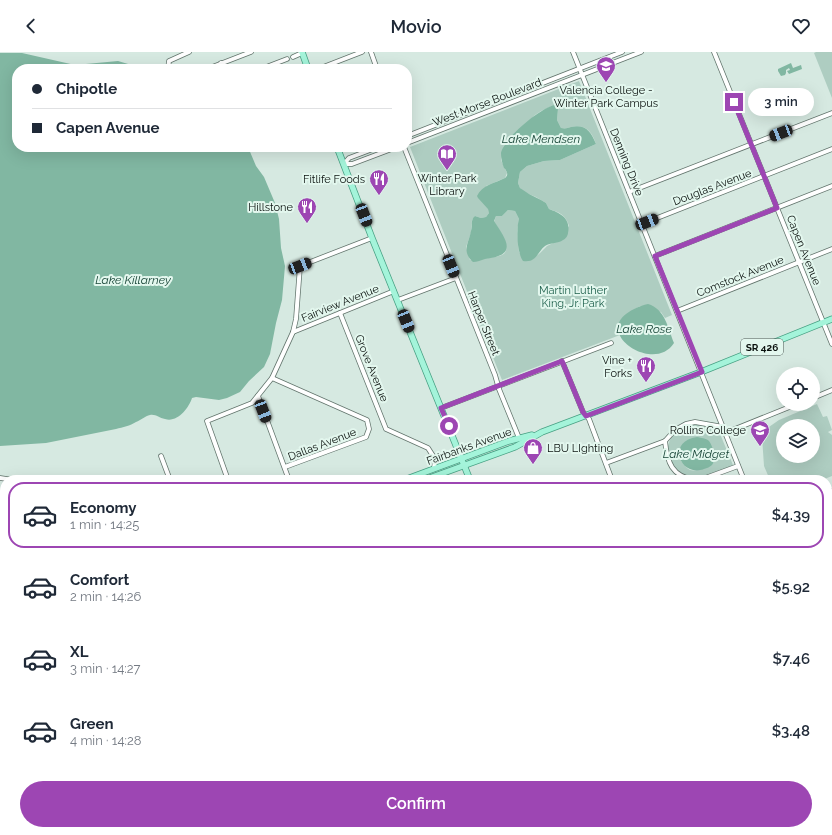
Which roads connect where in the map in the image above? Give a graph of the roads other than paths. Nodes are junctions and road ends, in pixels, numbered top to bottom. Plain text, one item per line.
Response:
1 (189, 52) edge
2 (251, 52) edge
3 (302, 52) edge
4 (362, 52) edge
5 (371, 52) edge
6 (573, 52) edge
7 (622, 52) edge
8 (641, 52) edge
9 (714, 52) edge
10 (293, 57) dead end
11 (287, 59) dead end
12 (221, 63) edge
13 (169, 64) edge
14 (274, 64) edge
15 (306, 64) edge
16 (331, 64) edge
17 (375, 64) edge
18 (580, 69) junction
19 (582, 75) junction
20 (504, 98) junction
21 (506, 104) junction
22 (832, 113) edge
23 (412, 134) edge
24 (412, 141) edge
25 (752, 145) junction
26 (832, 149) edge
27 (339, 152) edge
28 (365, 152) edge
29 (384, 152) edge
30 (406, 152) edge
31 (344, 164) junction
32 (764, 176) junction
33 (832, 186) edge
34 (629, 192) junction
35 (777, 208) junction
36 (642, 224) junction
37 (372, 238) junction
38 (832, 249) edge
39 (655, 256) junction
40 (799, 262) junction
41 (456, 278) junction
42 (394, 291) junction
43 (398, 300) junction
44 (677, 311) junction
45 (340, 313) junction
46 (832, 320) edge
47 (823, 323) junction
48 (293, 332) junction
49 (611, 343) dead end
50 (832, 344) edge
51 (562, 361) junction
52 (702, 372) junction
53 (272, 378) junction
54 (498, 386) junction
55 (832, 390) edge
56 (820, 395) edge
57 (258, 396) junction
58 (441, 408) junction
59 (780, 411) edge
60 (586, 416) junction
61 (723, 427) junction
62 (542, 432) junction
63 (725, 433) junction
64 (519, 438) junction
65 (665, 441) junction
66 (161, 456) dead end
67 (462, 459) junction
68 (606, 463) junction
69 (464, 465) junction
70 (738, 466) junction
71 (285, 467) junction
72 (434, 469) junction
73 (168, 475) edge
74 (226, 475) edge
75 (287, 475) edge
76 (418, 475) edge
77 (437, 475) edge
78 (468, 475) edge
79 (610, 475) edge
80 (678, 475) edge
81 (714, 475) edge
82 (742, 475) edge

1 - 13 street
2 - 12 street
3 - 10 street
3 - 15 main road
4 - 16 street
5 - 17 street
6 - 18 street, Denning Drive
7 - 18 street, West Morse Boulevard
8 - 19 street, West Morse Boulevard
9 - 25 street, Capen Avenue
11 - 14 street
18 - 19 street, Denning Drive
18 - 20 street, West Morse Boulevard
19 - 21 street, West Morse Boulevard
19 - 34 street, Denning Drive
20 - 21 street
20 - 23 street, West Morse Boulevard
21 - 24 street, West Morse Boulevard
22 - 25 street
25 - 32 street, Capen Avenue
25 - 34 street
26 - 32 street, Douglas Avenue
27 - 31 main road
28 - 31 street
29 - 31 street
30 - 41 street, Harper Street
31 - 37 main road
32 - 35 street, Capen Avenue
32 - 36 street, Douglas Avenue
33 - 35 street
34 - 36 street, Denning Drive
35 - 39 street
35 - 40 street, Capen Avenue
36 - 39 street, Denning Drive
37 - 42 main road
37 - 48 street
38 - 40 street, Comstock Avenue
39 - 44 street, Denning Drive
40 - 44 street, Comstock Avenue
40 - 47 street, Capen Avenue
41 - 43 street
41 - 54 street, Harper Street
42 - 43 main road
42 - 45 street, Fairview Avenue
43 - 58 main road
44 - 52 street, Denning Drive
45 - 48 street, Fairview Avenue
45 - 72 street, Grove Avenue
46 - 47 main road, Fairbanks Avenue / SR 426
47 - 50 street, Capen Avenue
47 - 52 main road, Fairbanks Avenue / SR 426
48 - 53 street
49 - 51 street
51 - 54 street
51 - 60 street
52 - 60 main road, Fairbanks Avenue / SR 426
52 - 61 street, Denning Drive
53 - 57 street
53 - 71 street, Dallas Avenue
54 - 58 street
54 - 64 street, Harper Street
55 - 56 street
57 - 71 street
57 - 74 street
58 - 67 main road
59 - 63 street
60 - 62 main road, Fairbanks Avenue / SR 426
60 - 68 street
61 - 63 street, Denning Drive
61 - 65 street
62 - 64 main road, Fairbanks Avenue / SR 426
62 - 69 main road, Fairbanks Avenue / SR 426
63 - 70 street, Denning Drive
64 - 67 main road, Fairbanks Avenue / SR 426
65 - 68 street
65 - 80 street
66 - 73 street
67 - 69 main road
67 - 72 main road, Fairbanks Avenue / SR 426
68 - 79 street
69 - 77 main road, Fairbanks Avenue / SR 426
69 - 78 main road
70 - 81 street
70 - 82 street, Denning Drive
71 - 75 street
72 - 76 main road, Fairbanks Avenue / SR 426

